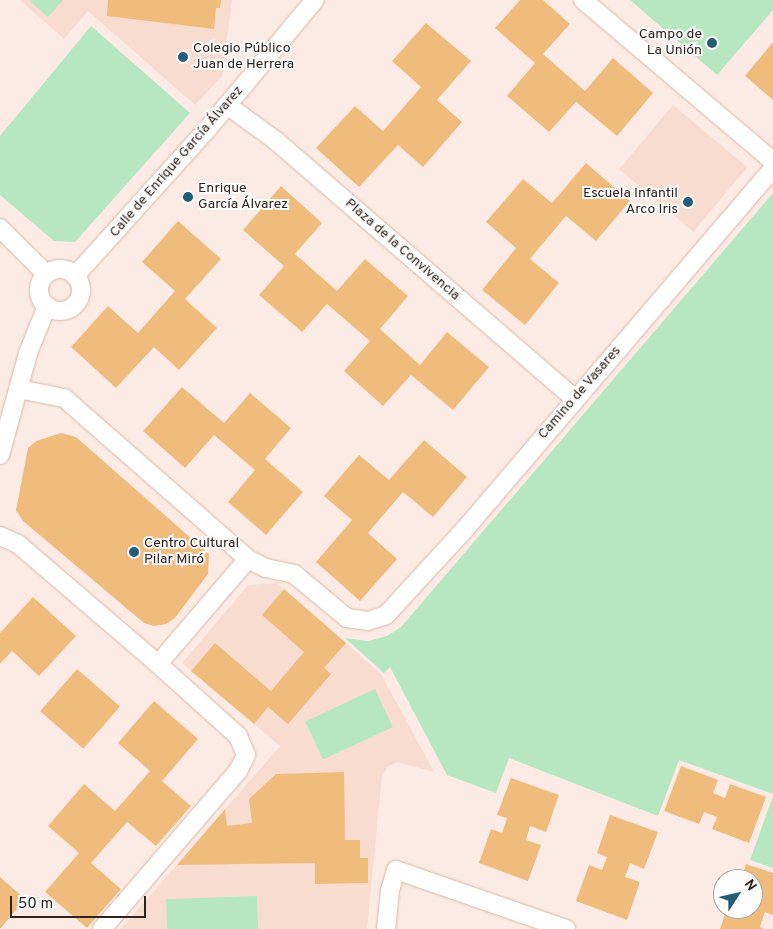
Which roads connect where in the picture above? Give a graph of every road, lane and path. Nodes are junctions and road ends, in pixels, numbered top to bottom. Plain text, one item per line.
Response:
1 (314, 0) edge
2 (583, 0) edge
3 (227, 105) junction
4 (773, 161) edge
5 (773, 169) edge
6 (0, 228) edge
7 (46, 274) junction
8 (75, 276) junction
9 (47, 306) junction
10 (18, 390) junction
11 (575, 399) junction
12 (0, 456) edge
13 (0, 536) edge
14 (248, 559) junction
15 (158, 664) junction
16 (102, 929) edge
17 (386, 929) edge
18 (566, 929) edge

1 - 3 street, Calle de Enrique García Álvarez
2 - 4 street
3 - 8 street, Calle de Enrique García Álvarez
3 - 11 street, Plaza de la Convivencia
5 - 11 street, Camino de Vasares
6 - 7 street
7 - 8 street
7 - 9 street
8 - 9 street
9 - 10 street
10 - 12 street
10 - 14 street
11 - 14 street, Camino de Vasares
13 - 15 street
14 - 15 street
15 - 16 street
17 - 18 street

